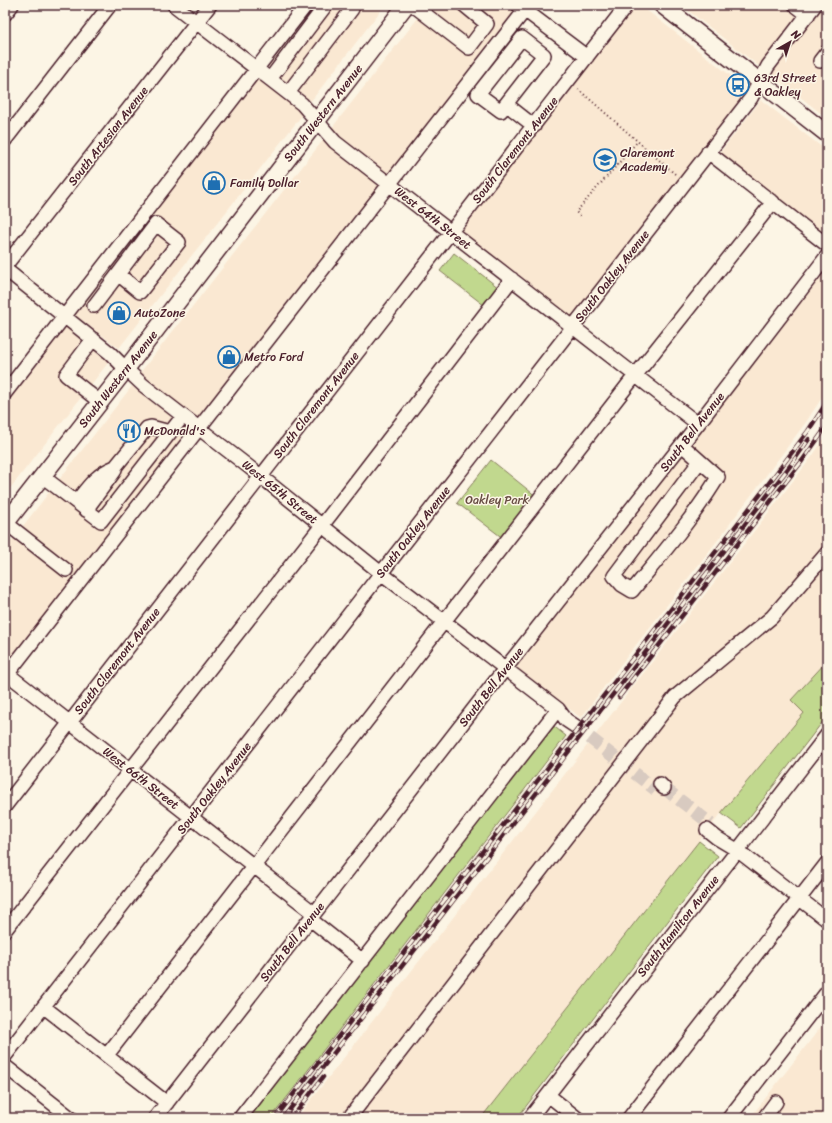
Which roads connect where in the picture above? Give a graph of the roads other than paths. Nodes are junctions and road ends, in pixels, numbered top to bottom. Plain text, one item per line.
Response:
1 (12, 5) edge
2 (110, 5) edge
3 (174, 5) edge
4 (210, 5) edge
5 (306, 5) edge
6 (326, 5) edge
7 (406, 5) edge
8 (413, 5) edge
9 (464, 5) edge
10 (627, 5) edge
11 (662, 5) edge
12 (795, 5) edge
13 (352, 6) edge
14 (521, 8) edge
15 (812, 10) edge
16 (5, 14) edge
17 (197, 22) junction
18 (587, 57) junction
19 (257, 69) junction
20 (270, 79) junction
21 (760, 81) junction
22 (288, 93) junction
23 (506, 104) junction
24 (316, 120) junction
25 (534, 126) junction
26 (827, 134) edge
27 (5, 140) edge
28 (708, 152) junction
29 (389, 184) junction
30 (772, 202) junction
31 (451, 232) junction
32 (827, 245) edge
33 (827, 256) edge
34 (5, 266) edge
35 (5, 269) edge
36 (118, 274) junction
37 (512, 279) junction
38 (94, 306) dead end
39 (64, 317) junction
40 (573, 326) junction
41 (93, 339) junction
42 (126, 369) junction
43 (636, 375) junction
44 (5, 393) edge
45 (100, 402) junction
46 (183, 416) junction
47 (698, 424) junction
48 (199, 428) junction
49 (170, 432) junction
50 (682, 445) junction
51 (700, 461) junction
52 (42, 476) junction
53 (260, 476) junction
54 (81, 506) junction
55 (6, 524) edge
56 (322, 525) junction
57 (827, 553) edge
58 (66, 570) dead end
59 (381, 572) junction
60 (445, 622) junction
61 (505, 668) junction
62 (6, 674) edge
63 (558, 710) junction
64 (70, 722) junction
65 (577, 724) tunnel mouth
66 (827, 735) edge
67 (131, 770) junction
68 (5, 806) edge
69 (192, 817) junction
70 (709, 827) tunnel mouth
71 (737, 850) junction
72 (827, 863) edge
73 (254, 866) junction
74 (799, 898) junction
75 (312, 916) junction
76 (827, 920) edge
77 (5, 930) edge
78 (364, 961) junction
79 (827, 992) edge
80 (44, 1007) junction
81 (107, 1055) junction
82 (5, 1056) edge
83 (5, 1066) edge
84 (548, 1095) junction
85 (776, 1102) dead end
86 (167, 1103) junction
87 (71, 1118) edge
88 (155, 1118) edge
89 (240, 1118) edge
90 (348, 1118) edge
91 (530, 1118) edge
92 (576, 1118) edge
93 (629, 1118) edge
94 (729, 1118) edge
95 (764, 1118) edge

1 - 16 street
2 - 27 street
3 - 17 street, West 64th Street
4 - 17 street, South Artesian Avenue
5 - 19 street
6 - 20 street
7 - 24 main road, South Western Avenue
8 - 9 street
10 - 18 street, South Claremont Avenue
11 - 21 main road
12 - 15 street
13 - 22 street
14 - 18 street
14 - 29 street
15 - 21 street, South Oakley Avenue
17 - 19 street, West 64th Street
17 - 34 street, South Artesian Avenue
18 - 25 street, South Claremont Avenue
19 - 20 street, West 64th Street
19 - 39 street
20 - 22 street, West 64th Street
21 - 26 main road
21 - 28 street, South Oakley Avenue
22 - 24 street, West 64th Street
23 - 23 street
23 - 25 street
24 - 29 street, West 64th Street
24 - 42 main road, South Western Avenue
25 - 31 street, South Claremont Avenue
28 - 30 street
28 - 40 street, South Oakley Avenue
29 - 31 street, West 64th Street
29 - 48 street
30 - 32 street
30 - 43 street
31 - 37 street, West 64th Street
31 - 53 street, South Claremont Avenue
33 - 47 street, South Bell Avenue
35 - 39 street, West 65th Street
36 - 36 street
36 - 38 street
37 - 40 street, West 64th Street
37 - 56 street
39 - 41 street, West 65th Street
39 - 44 street
40 - 43 street, West 64th Street
40 - 59 street, South Oakley Avenue
41 - 42 street, West 65th Street
41 - 45 street
42 - 45 main road, South Western Avenue
42 - 46 street, West 65th Street
43 - 47 street, West 64th Street
43 - 60 street
45 - 52 main road, South Western Avenue
46 - 48 street, West 65th Street
46 - 49 street
47 - 50 street, South Bell Avenue
48 - 53 street, West 65th Street
48 - 62 street
49 - 54 street
49 - 54 street
50 - 51 street
50 - 61 street, South Bell Avenue
51 - 51 street
52 - 54 street
52 - 55 main road, South Western Avenue
53 - 56 street, West 65th Street
53 - 64 street, South Claremont Avenue
55 - 58 street
56 - 59 street, West 65th Street
56 - 67 street
57 - 90 street
59 - 60 street, West 65th Street
59 - 69 street, South Oakley Avenue
60 - 61 street, West 65th Street
60 - 73 street
61 - 63 street, West 65th Street
61 - 75 street, South Bell Avenue
62 - 64 street, West 66th Street
63 - 65 street, West 65th Street
63 - 78 street
64 - 67 street, West 66th Street
64 - 68 street, South Claremont Avenue
66 - 71 street, South Hamilton Avenue
67 - 69 street, West 66th Street
67 - 77 street
69 - 73 street, West 66th Street
69 - 80 street, South Oakley Avenue
70 - 71 street
71 - 74 street
71 - 84 street, South Hamilton Avenue
72 - 74 street
73 - 75 street, West 66th Street
73 - 81 street
74 - 76 street
74 - 93 street
75 - 78 street, West 66th Street
75 - 86 street, South Bell Avenue
78 - 89 street
79 - 94 street
80 - 81 street
80 - 82 street, South Oakley Avenue
81 - 86 street
83 - 87 street
84 - 91 street, South Hamilton Avenue
84 - 92 street
85 - 95 street
86 - 88 street, South Bell Avenue

